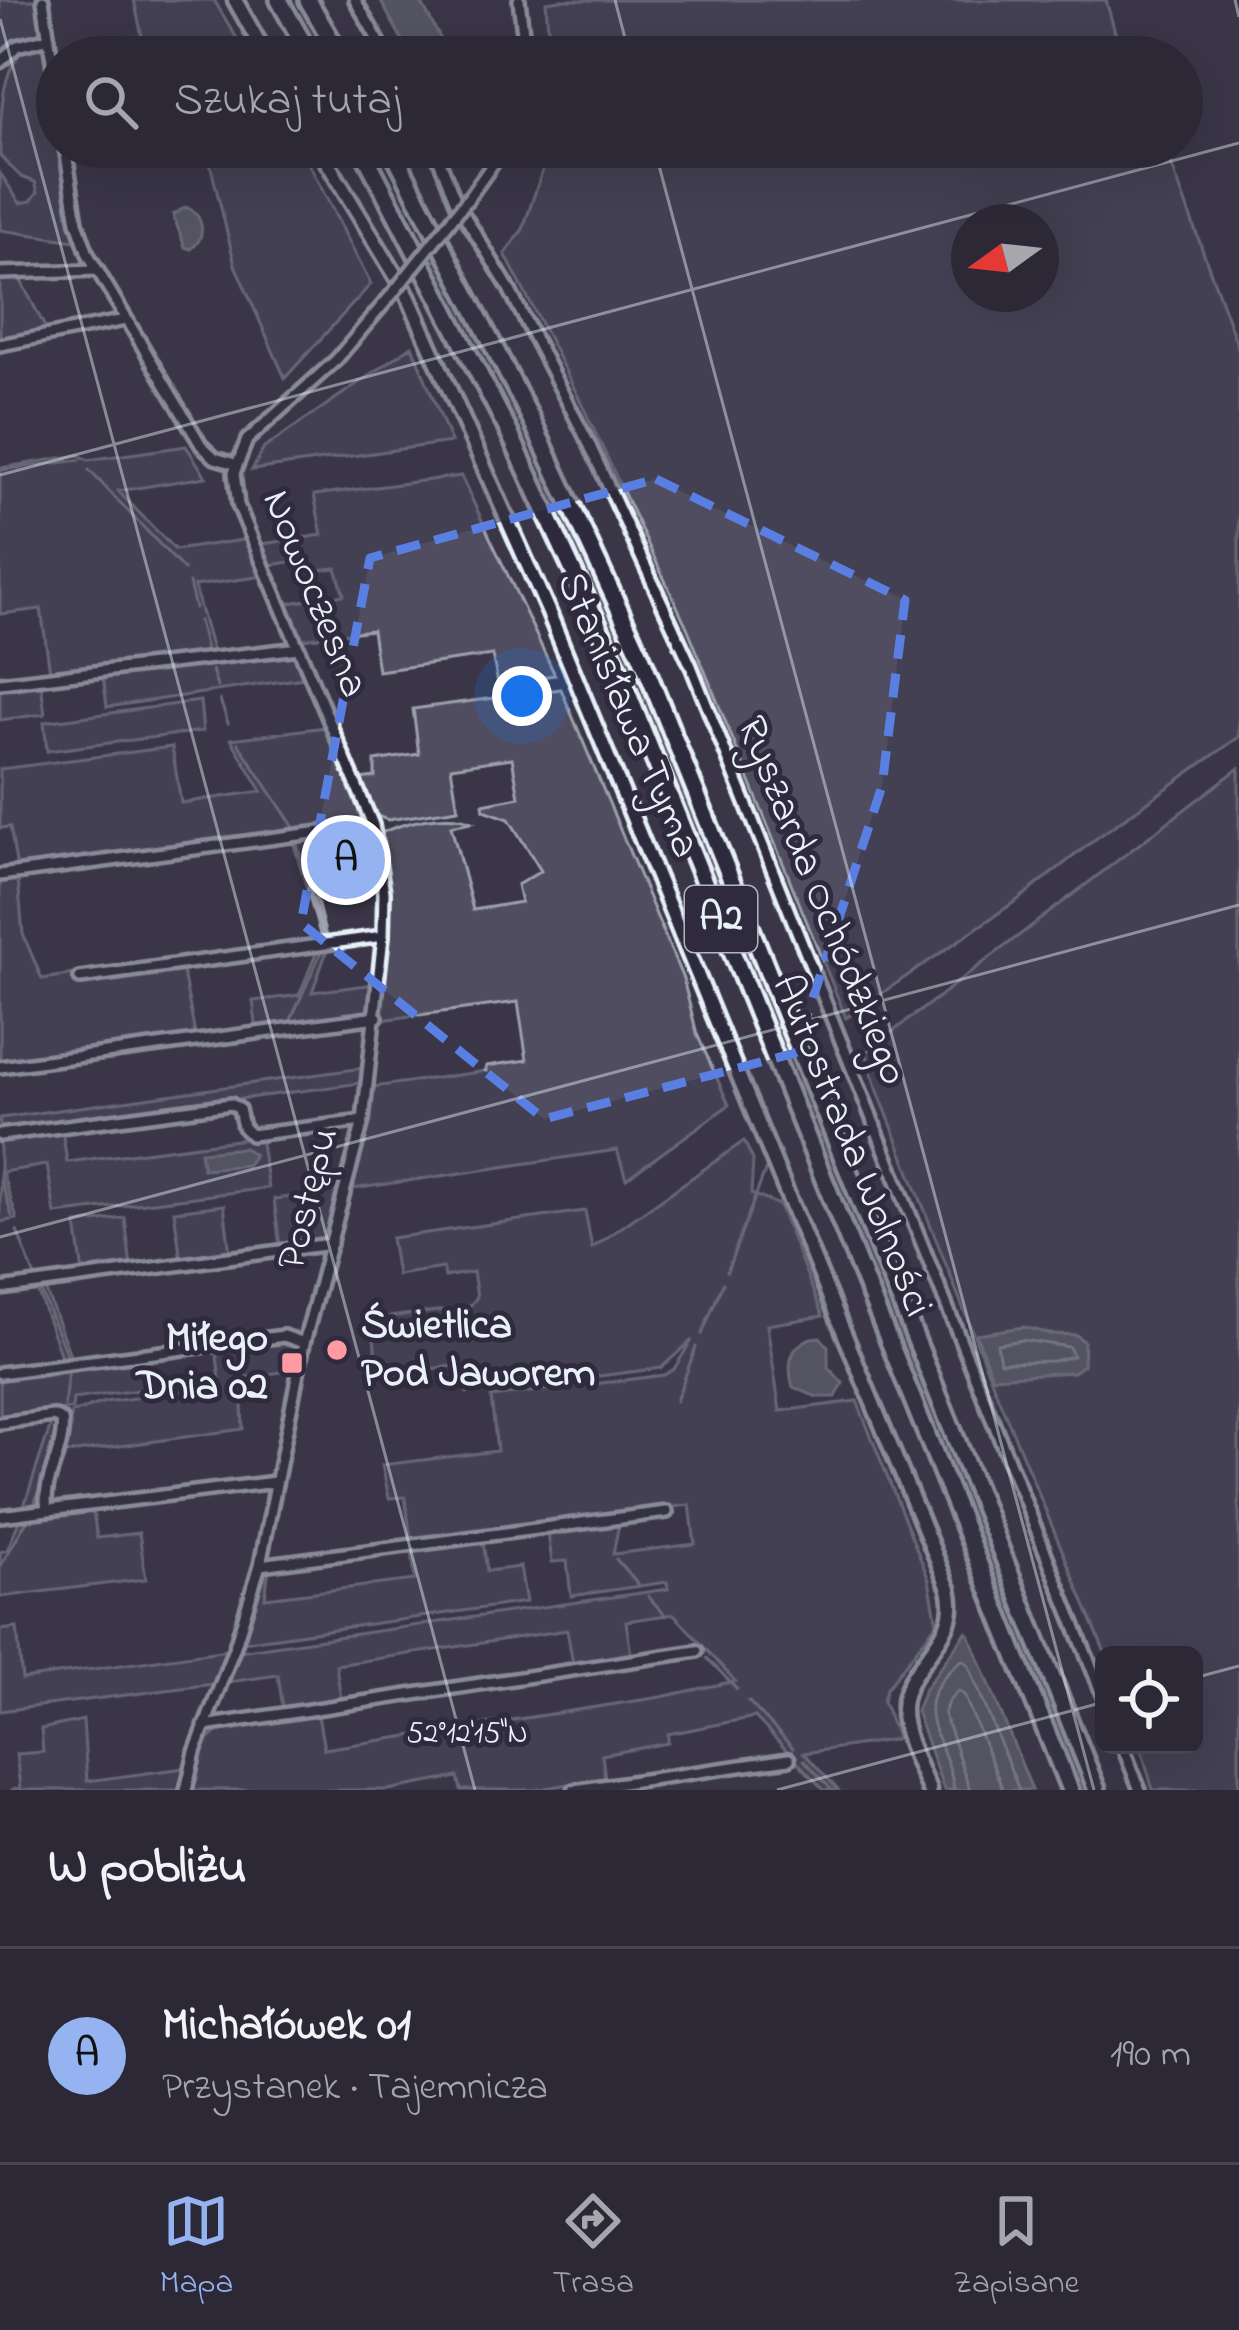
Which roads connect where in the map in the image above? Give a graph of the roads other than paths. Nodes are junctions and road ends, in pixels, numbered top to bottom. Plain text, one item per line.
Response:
1 (44, 0) edge
2 (235, 0) edge
3 (278, 0) edge
4 (308, 0) edge
5 (355, 0) edge
6 (519, 0) edge
7 (49, 36) edge
8 (255, 36) edge
9 (299, 36) edge
10 (329, 36) edge
11 (376, 36) edge
12 (523, 36) edge
13 (36, 41) edge
14 (0, 62) edge
15 (68, 168) edge
16 (330, 168) edge
17 (373, 168) edge
18 (402, 168) edge
19 (442, 168) edge
20 (490, 168) edge
21 (98, 270) junction
22 (0, 273) edge
23 (125, 320) junction
24 (0, 345) edge
25 (235, 464) junction
26 (299, 648) junction
27 (0, 683) edge
28 (373, 825) junction
29 (0, 874) edge
30 (383, 936) junction
31 (80, 978) dead end
32 (377, 1017) junction
33 (0, 1067) edge
34 (363, 1121) junction
35 (0, 1135) edge
36 (331, 1244) junction
37 (0, 1289) edge
38 (304, 1343) junction
39 (0, 1373) edge
40 (0, 1423) edge
41 (275, 1482) junction
42 (47, 1510) junction
43 (667, 1513) dead end
44 (0, 1516) edge
45 (260, 1565) junction
46 (697, 1651) dead end
47 (1095, 1677) edge
48 (204, 1726) junction
49 (1126, 1754) edge
50 (788, 1759) dead end
51 (186, 1790) edge
52 (574, 1790) edge
53 (929, 1790) edge
54 (1070, 1790) edge
55 (1096, 1790) edge
56 (1140, 1790) edge

1 - 7 street
2 - 8 street
3 - 9 highway
4 - 10 highway
5 - 11 street
6 - 12 street
13 - 14 street
15 - 21 street, Nowoczesna
16 - 53 street, Stanisława Tyma
17 - 54 highway, Autostrada Wolności / A2
18 - 55 highway, Autostrada Wolności / A2
19 - 47 street, Ryszarda Ochódzkiego
20 - 25 street, bridge
21 - 22 street
21 - 23 street, Nowoczesna
23 - 24 street
23 - 25 street, Nowoczesna
25 - 26 street, Nowoczesna
26 - 27 street
26 - 28 street, Nowoczesna
28 - 29 street
28 - 30 street, Postępu
30 - 31 street
30 - 32 street, Postępu
32 - 33 street
32 - 34 street, Postępu
34 - 35 street
34 - 36 street, Postępu
36 - 37 street
36 - 38 street, Postępu
38 - 39 street
38 - 41 street, Postępu
40 - 42 street
41 - 42 street
41 - 45 street, Postępu
42 - 44 street
43 - 45 street
45 - 48 street, Postępu
46 - 48 street
48 - 51 street, Postępu
49 - 56 street
50 - 52 street

